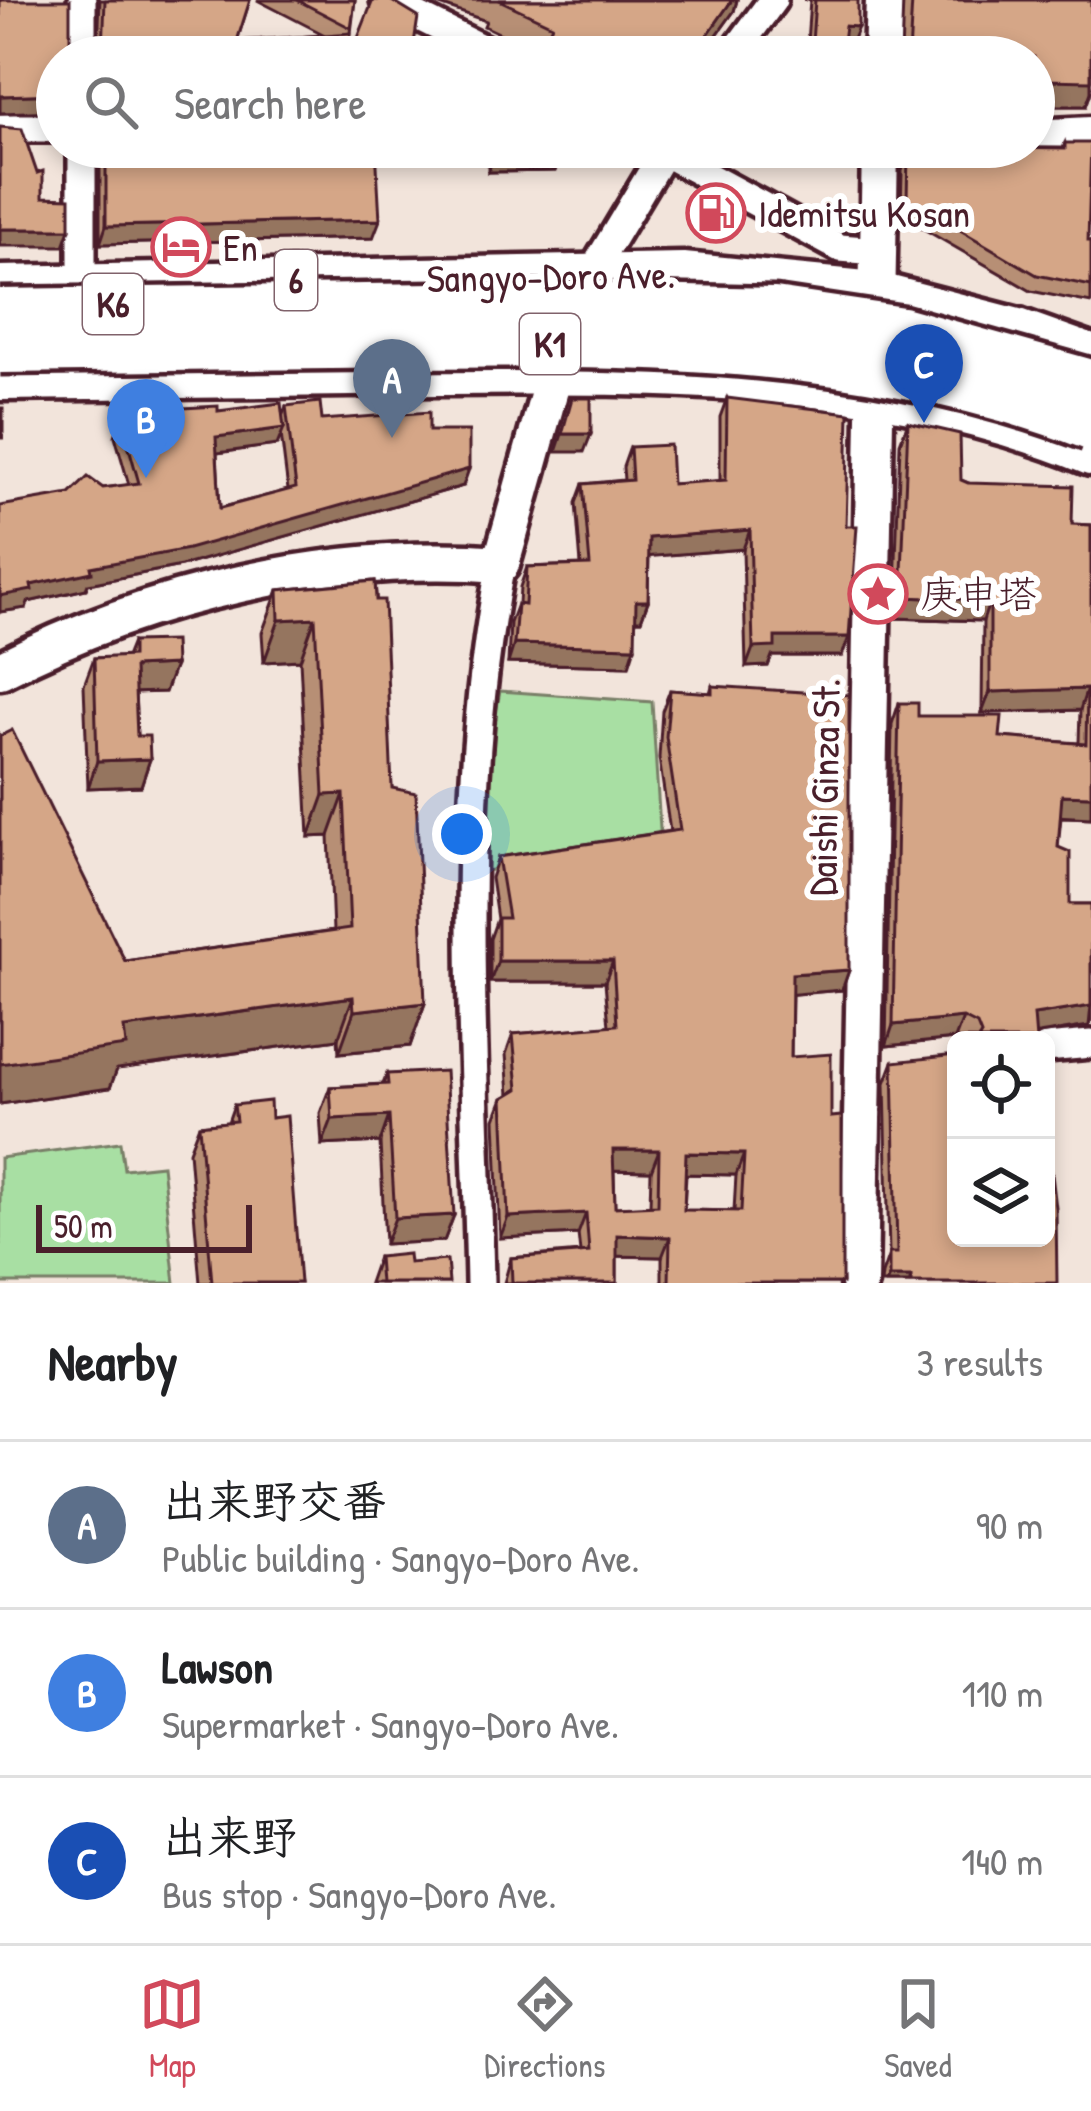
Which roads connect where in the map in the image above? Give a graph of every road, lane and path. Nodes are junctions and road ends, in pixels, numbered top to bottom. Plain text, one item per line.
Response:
1 (82, 0) edge
2 (385, 0) edge
3 (773, 0) edge
4 (884, 0) edge
5 (82, 36) edge
6 (457, 36) edge
7 (746, 36) edge
8 (883, 36) edge
9 (0, 128) edge
10 (36, 128) edge
11 (1091, 135) edge
12 (1055, 137) edge
13 (82, 168) edge
14 (651, 168) edge
15 (695, 168) edge
16 (879, 168) edge
17 (877, 250) junction
18 (592, 274) junction
19 (82, 285) junction
20 (0, 291) edge
21 (875, 293) junction
22 (225, 312) junction
23 (0, 313) edge
24 (0, 349) edge
25 (1091, 356) edge
26 (552, 373) junction
27 (82, 378) junction
28 (0, 379) edge
29 (1091, 384) edge
30 (873, 393) junction
31 (1091, 426) edge
32 (1091, 454) edge
33 (500, 564) junction
34 (0, 670) edge
35 (1091, 1044) edge
36 (1055, 1047) edge
37 (480, 1283) edge
38 (860, 1283) edge

1 - 5 street
2 - 6 street
3 - 7 street
4 - 8 street
9 - 10 street
11 - 12 street
13 - 19 street
14 - 18 street
15 - 17 street
16 - 17 street, Daishi Ginza St.
17 - 21 street, Daishi Ginza St.
18 - 19 main road, Sangyo-Doro Ave. / 6
18 - 21 main road, Sangyo-Doro Ave. / 6
18 - 26 street
19 - 20 main road, Sangyo-Doro Ave. / 6
19 - 27 street
20 - 22 highway, K6, bridge
21 - 25 main road, Sangyo-Doro Ave. / 6
21 - 30 street, Daishi Ginza St.
22 - 23 highway, K1, bridge
22 - 29 highway, K1, bridge
24 - 31 highway, K1, bridge
26 - 27 main road
26 - 30 main road
26 - 33 street
27 - 28 main road
30 - 32 main road
30 - 38 street, Daishi Ginza St.
33 - 34 street
33 - 37 street
35 - 36 street

